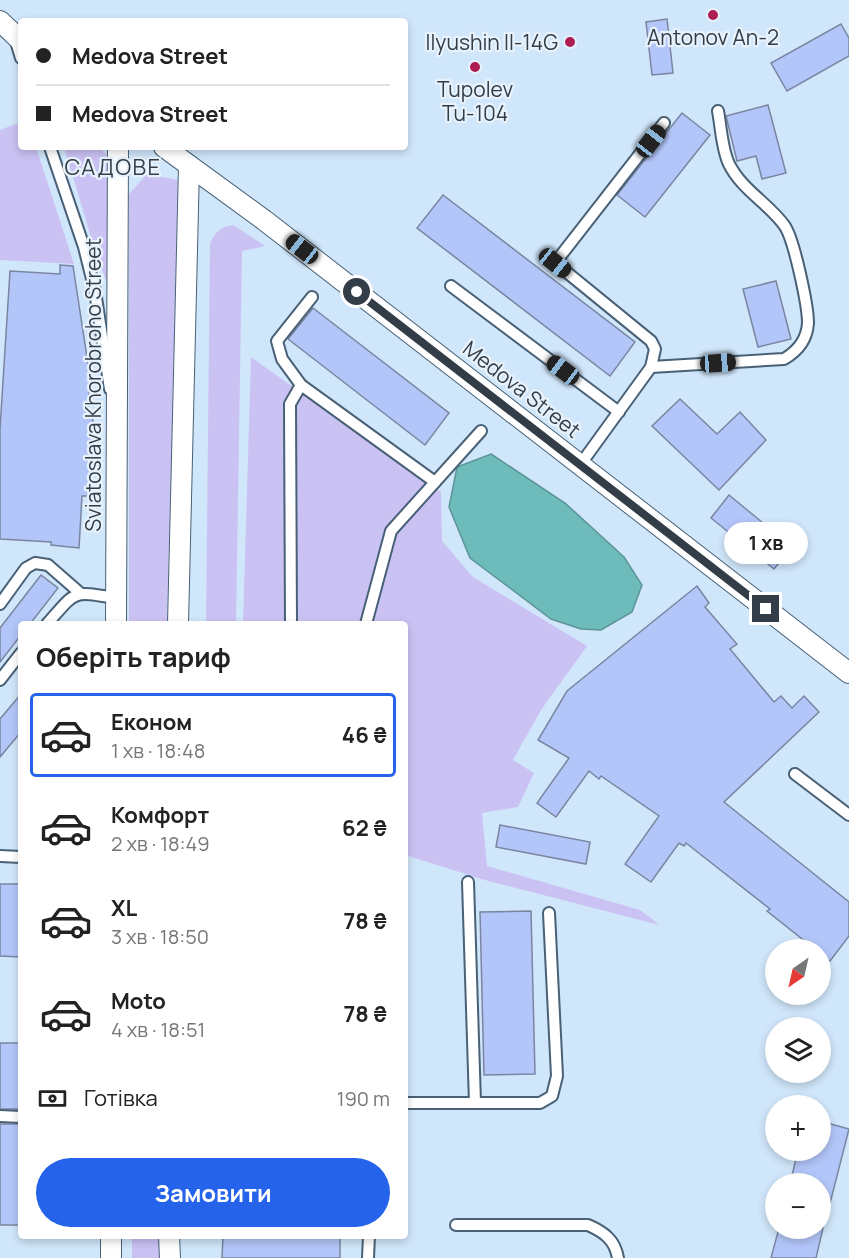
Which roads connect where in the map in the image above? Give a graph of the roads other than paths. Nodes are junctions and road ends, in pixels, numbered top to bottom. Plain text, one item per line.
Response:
1 (12, 32) edge
2 (18, 49) edge
3 (718, 111) dead end
4 (664, 123) dead end
5 (51, 150) edge
6 (118, 150) edge
7 (168, 150) edge
8 (189, 166) junction
9 (451, 286) dead end
10 (312, 297) dead end
11 (651, 367) junction
12 (301, 385) junction
13 (619, 412) junction
14 (117, 422) junction
15 (481, 431) dead end
16 (580, 465) junction
17 (435, 482) junction
18 (80, 592) junction
19 (116, 598) junction
20 (0, 604) edge
21 (50, 621) edge
22 (116, 621) edge
23 (178, 621) edge
24 (291, 621) edge
25 (367, 621) edge
26 (18, 657) edge
27 (849, 673) edge
28 (0, 680) edge
29 (795, 774) dead end
30 (849, 815) edge
31 (0, 856) edge
32 (18, 857) edge
33 (468, 882) dead end
34 (549, 913) dead end
35 (475, 1103) junction
36 (408, 1104) edge
37 (0, 1116) edge
38 (18, 1117) edge
39 (456, 1225) dead end
40 (111, 1239) edge
41 (169, 1239) edge
42 (369, 1239) edge
43 (111, 1258) edge
44 (170, 1258) edge
45 (368, 1258) edge
46 (618, 1258) edge

1 - 2 lane
3 - 11 lane
4 - 11 lane
5 - 14 lane
6 - 14 street, Sviatoslava Khorobroho Street
7 - 8 street, Medova Street
8 - 16 street, Medova Street
8 - 23 street
9 - 13 lane
10 - 12 lane
11 - 13 lane
12 - 17 lane
12 - 24 lane
13 - 16 lane
14 - 19 street, Sviatoslava Khorobroho Street
15 - 17 lane
16 - 27 street, Medova Street
17 - 25 lane
18 - 19 lane
18 - 20 lane
18 - 21 lane
19 - 22 street, Sviatoslava Khorobroho Street
26 - 28 lane
29 - 30 lane
31 - 32 lane
33 - 35 lane
34 - 35 lane
35 - 36 lane
37 - 38 lane
39 - 46 lane
40 - 43 street
41 - 44 street
42 - 45 lane

